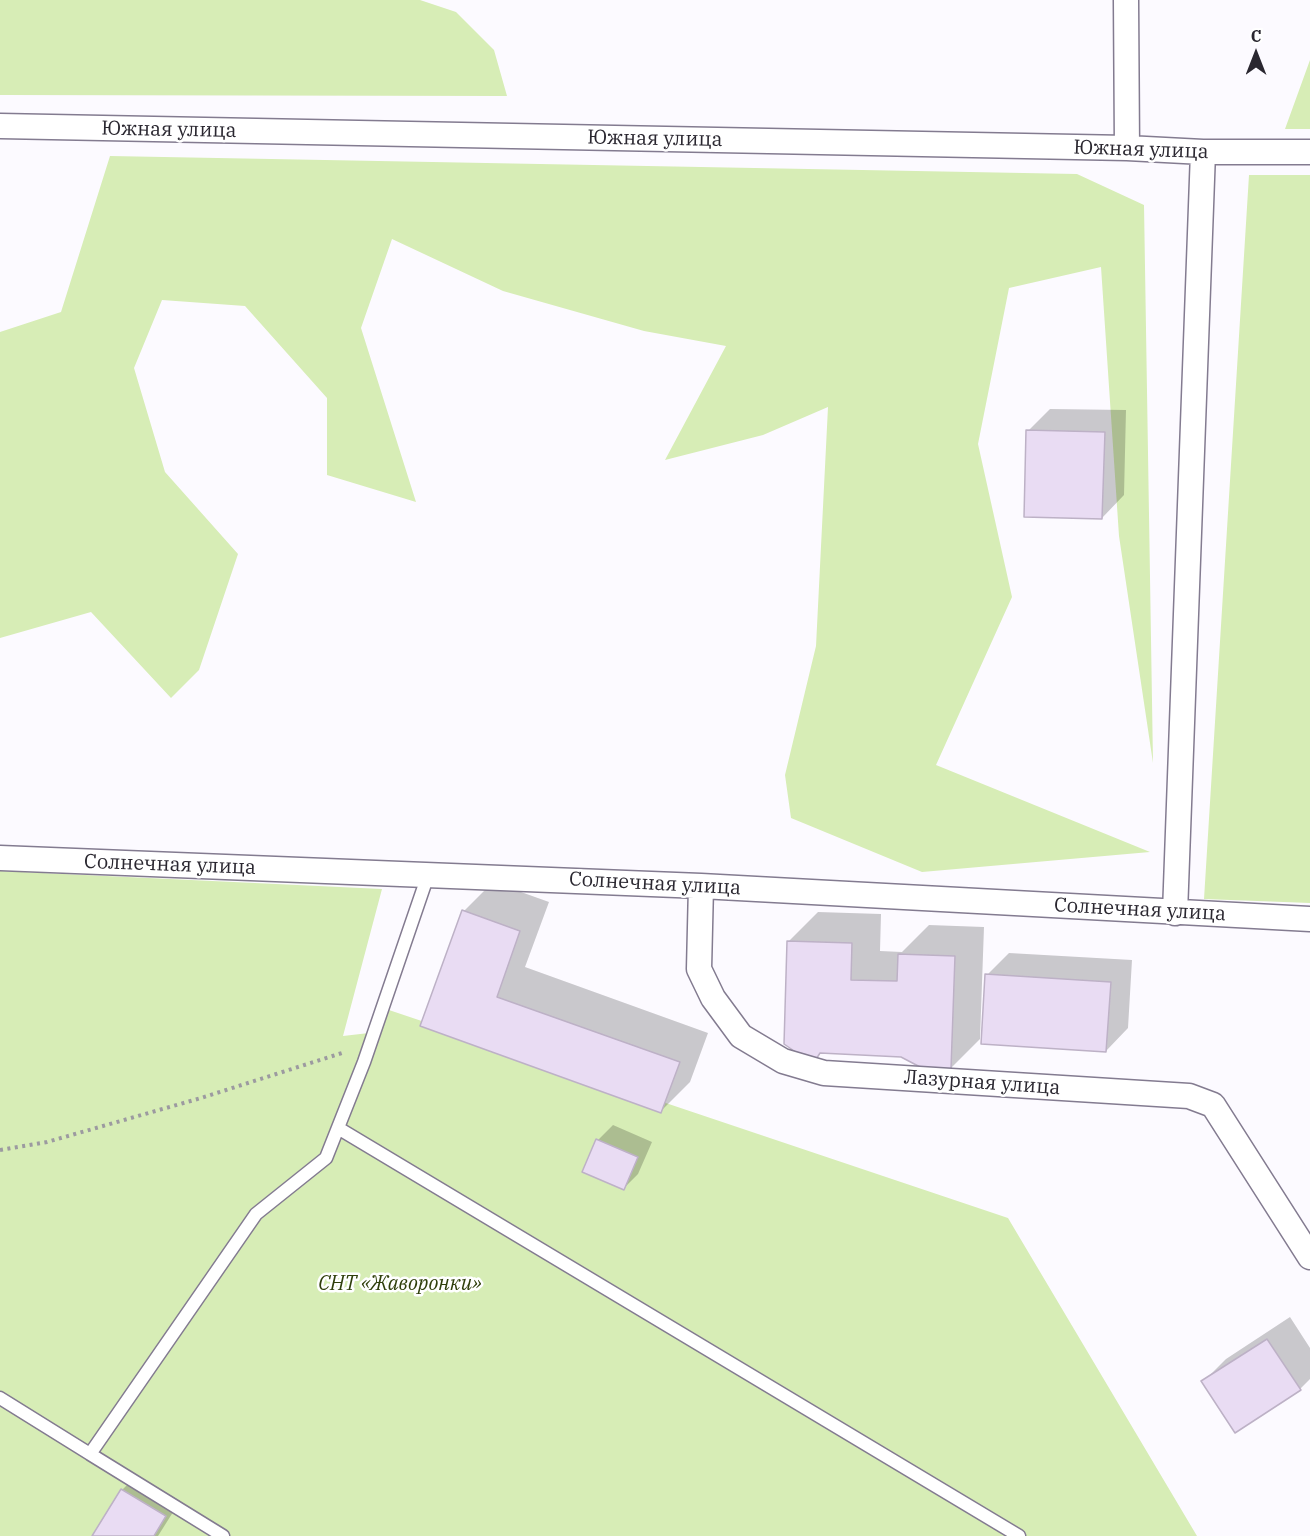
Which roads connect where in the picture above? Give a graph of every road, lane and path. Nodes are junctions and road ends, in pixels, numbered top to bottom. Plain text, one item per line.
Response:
1 (1126, 0) edge
2 (0, 126) edge
3 (1127, 148) junction
4 (1203, 152) junction
5 (1310, 152) edge
6 (0, 858) edge
7 (428, 875) junction
8 (701, 886) junction
9 (1175, 913) junction
10 (1310, 919) edge
11 (370, 1044) junction
12 (338, 1128) junction
13 (0, 1150) edge
14 (1310, 1257) edge
15 (0, 1398) edge
16 (90, 1454) junction
17 (223, 1536) edge
18 (1019, 1536) edge

1 - 3 street
2 - 3 street, Южная улица
3 - 4 street, Южная улица
4 - 5 street, Южная улица
4 - 9 street
6 - 7 street, Солнечная улица
7 - 8 street, Солнечная улица
7 - 11 lane
8 - 9 street, Солнечная улица
8 - 14 street, Лазурная улица
9 - 10 street, Солнечная улица
11 - 12 lane
11 - 13 path
12 - 16 lane
12 - 18 lane
15 - 16 lane
16 - 17 lane

